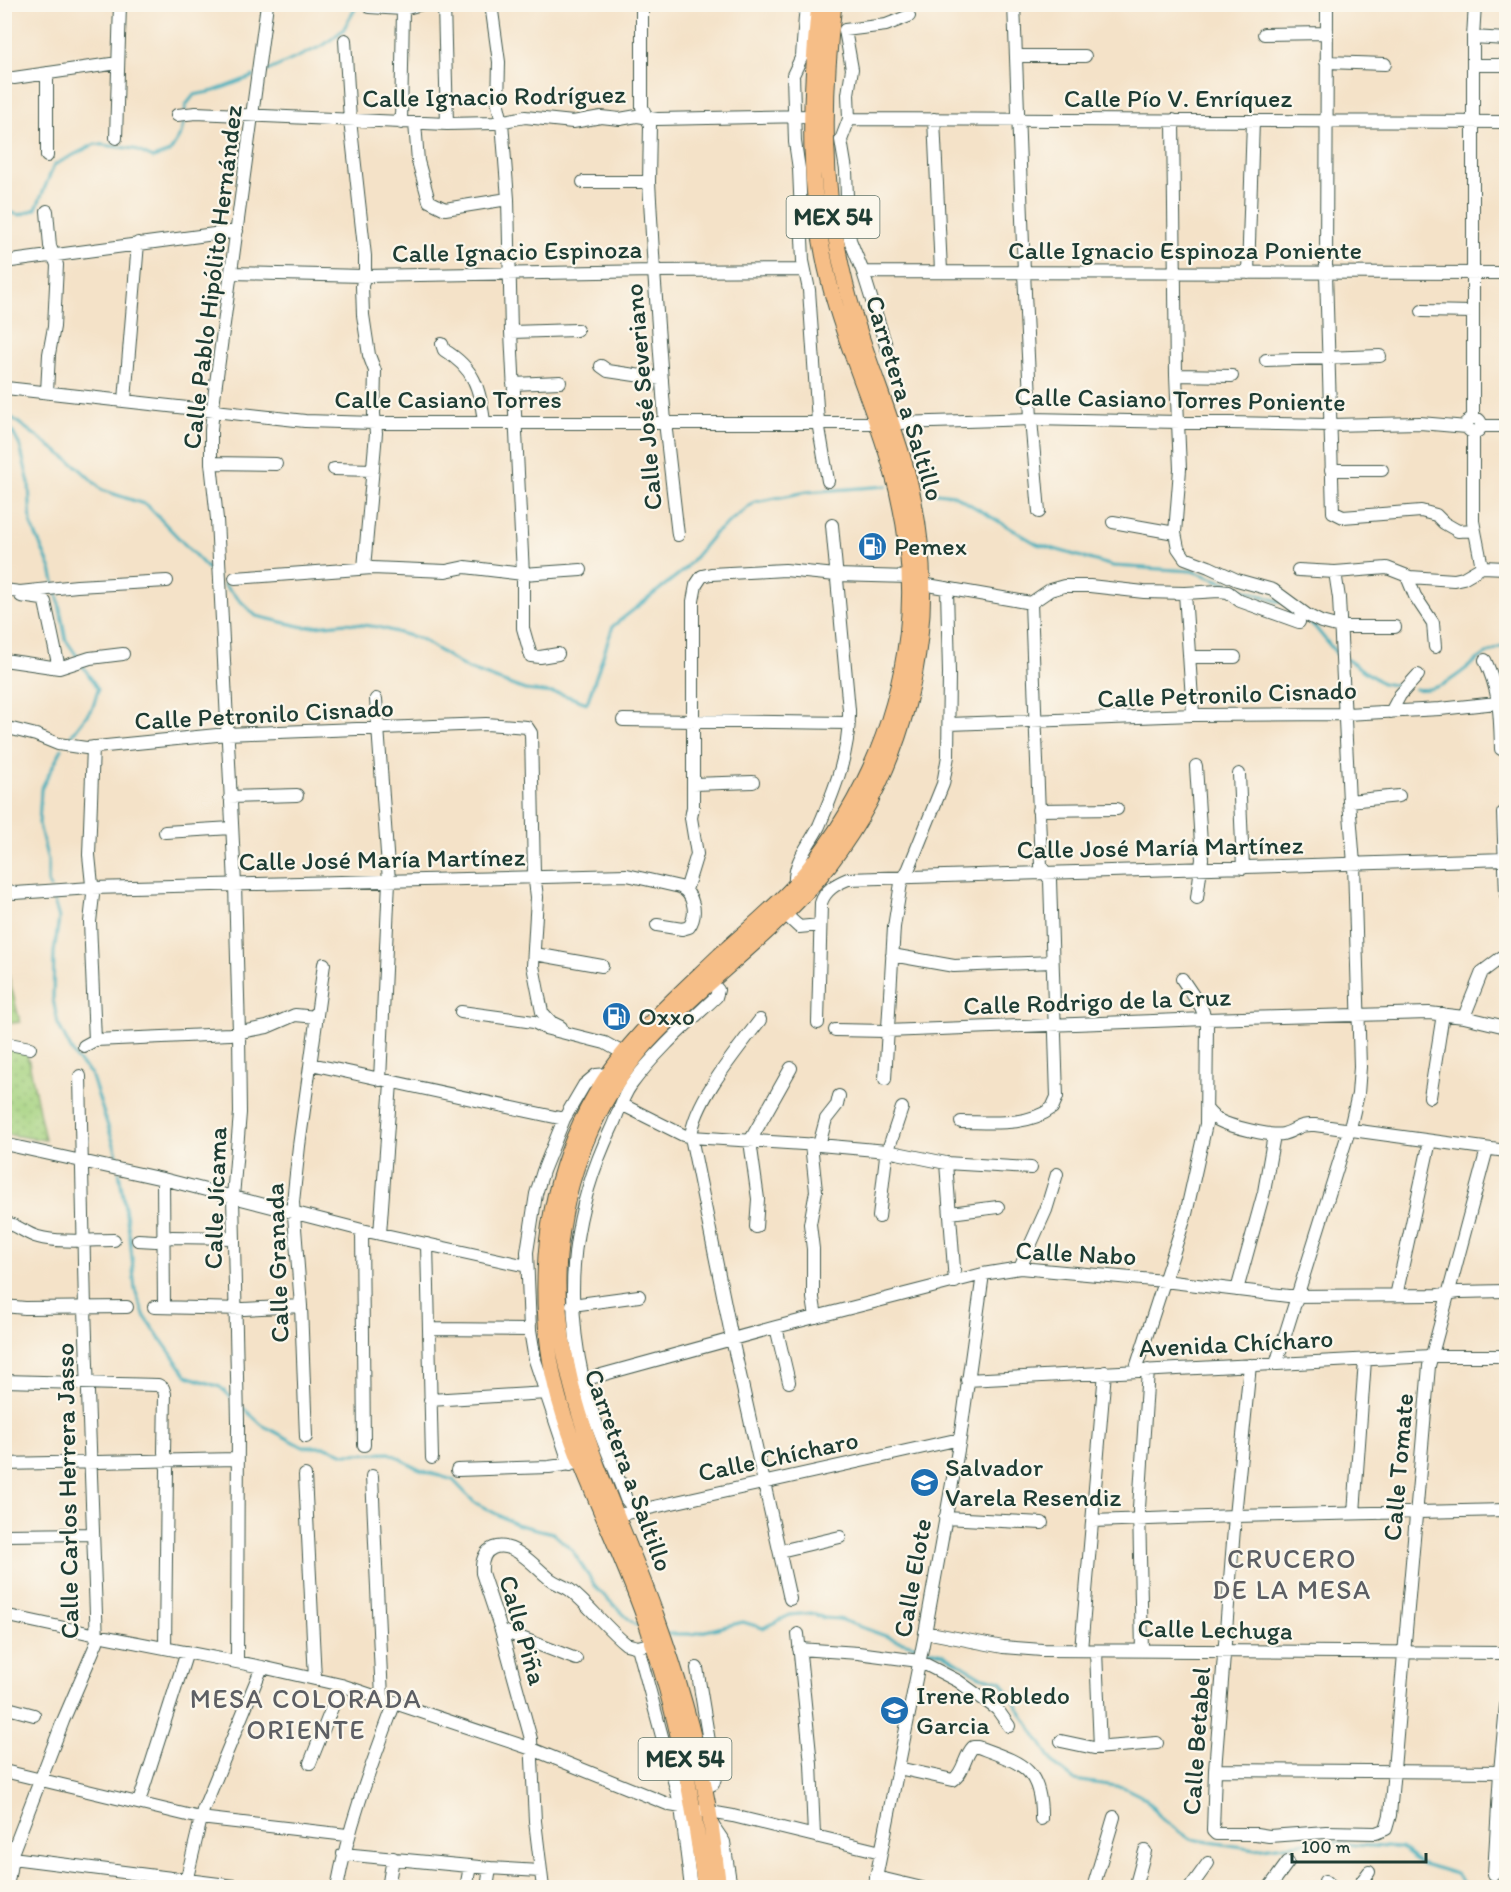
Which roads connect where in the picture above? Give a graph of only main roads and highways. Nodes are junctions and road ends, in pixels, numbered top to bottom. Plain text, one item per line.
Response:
1 (819, 4) edge
2 (834, 4) edge
3 (884, 423) junction
4 (802, 887) junction
5 (612, 1517) junction
6 (655, 1633) junction
7 (699, 1813) junction
8 (705, 1887) edge
9 (719, 1887) edge

1 - 3 main road, Carretera a Saltillo / MEX 54
2 - 3 main road, Carretera a Saltillo / MEX 54
3 - 4 main road, Carretera a Saltillo / MEX 54
4 - 5 main road, Carretera a Saltillo / MEX 54
4 - 5 main road, Carretera a Saltillo / MEX 54
5 - 6 main road, Carretera a Saltillo / MEX 54
6 - 7 main road, Carretera a Saltillo / MEX 54
6 - 7 main road, Carretera a Saltillo / MEX 54
7 - 8 main road, Carretera a Saltillo / MEX 54
7 - 9 main road, Carretera a Saltillo / MEX 54

